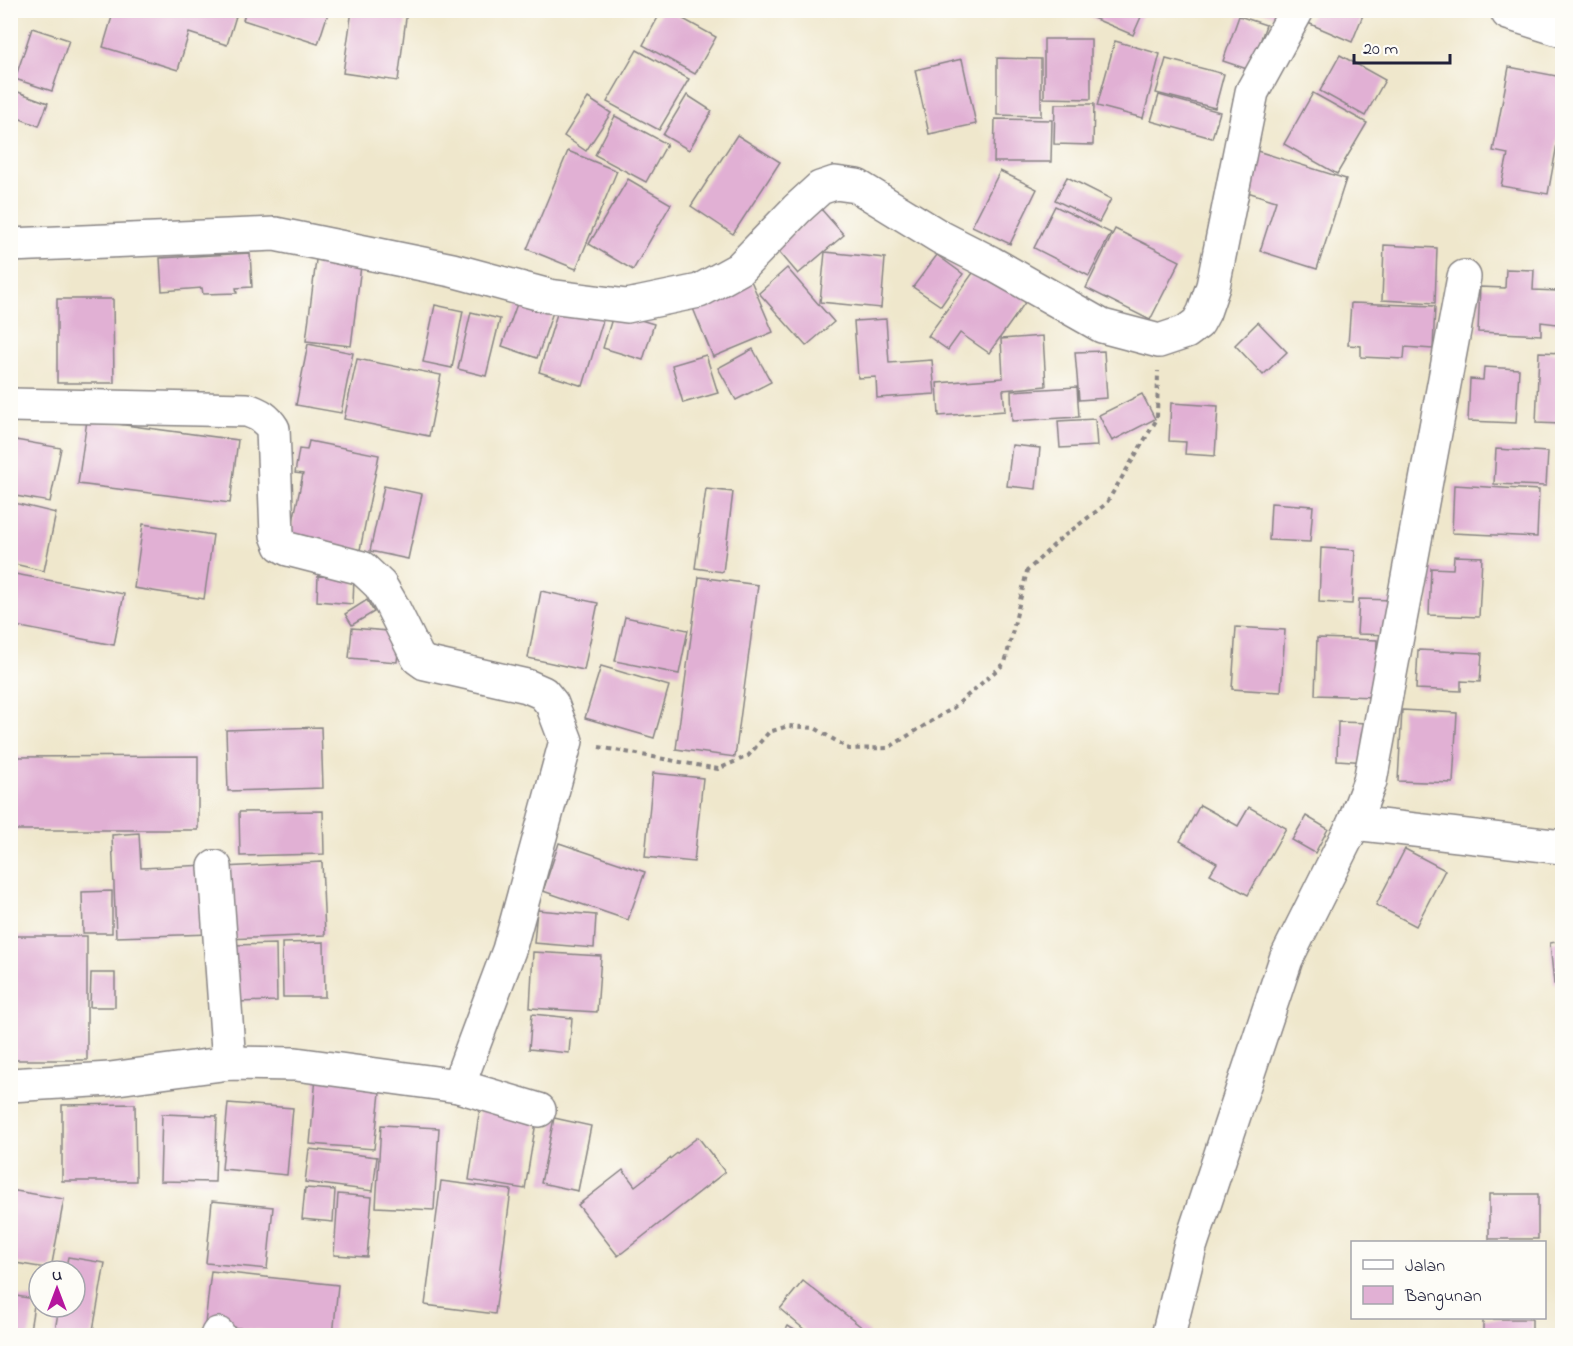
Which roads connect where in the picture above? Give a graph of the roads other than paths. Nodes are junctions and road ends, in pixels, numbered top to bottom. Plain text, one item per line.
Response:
1 (1297, 10) edge
2 (1508, 13) dead end
3 (1563, 30) edge
4 (10, 245) edge
5 (1464, 277) dead end
6 (10, 405) edge
7 (1354, 823) junction
8 (1563, 847) edge
9 (215, 867) dead end
10 (229, 1064) junction
11 (10, 1085) edge
12 (458, 1086) junction
13 (539, 1110) dead end
14 (1168, 1335) edge

1 - 4 street
2 - 3 street
5 - 7 street
6 - 12 street
7 - 8 street
7 - 14 street
9 - 10 street
10 - 11 street
10 - 12 street
12 - 13 street

